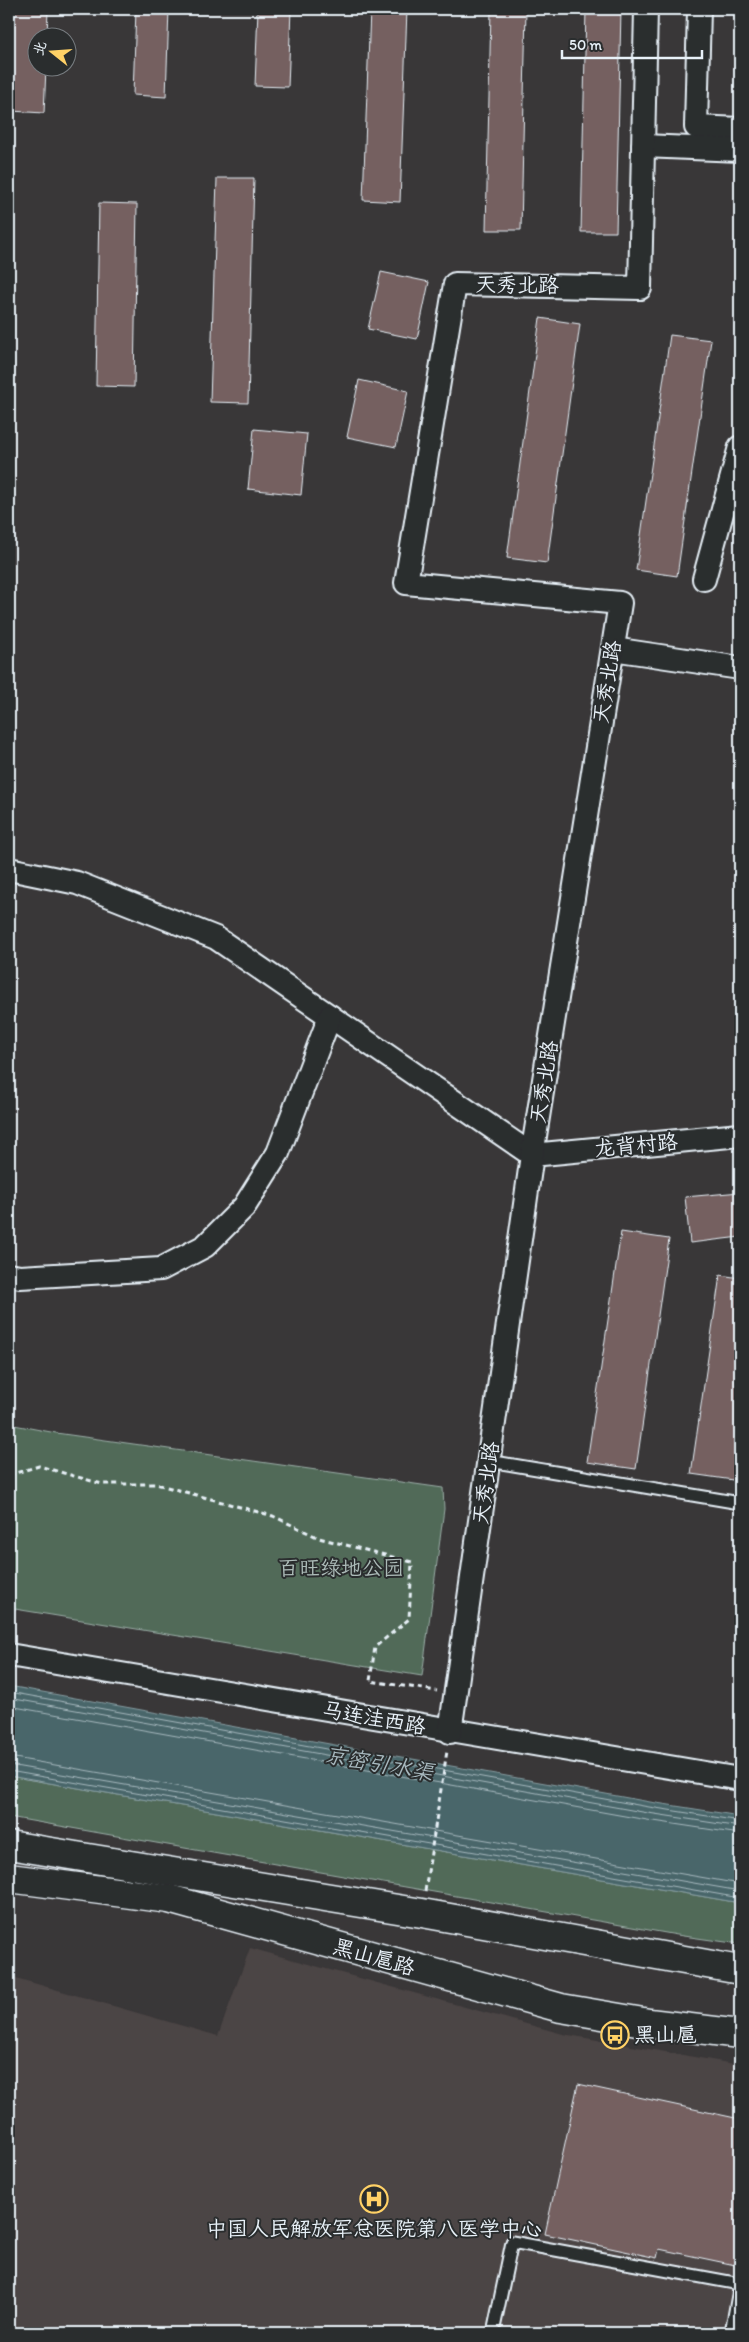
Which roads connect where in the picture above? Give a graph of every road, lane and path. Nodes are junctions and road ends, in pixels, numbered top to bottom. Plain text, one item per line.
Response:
1 (646, 9) edge
2 (700, 9) edge
3 (740, 129) edge
4 (643, 146) junction
5 (740, 150) edge
6 (740, 447) edge
7 (704, 579) dead end
8 (613, 649) junction
9 (740, 668) edge
10 (9, 869) edge
11 (330, 1016) junction
12 (740, 1135) edge
13 (532, 1155) junction
14 (9, 1275) edge
15 (489, 1461) junction
16 (9, 1475) edge
17 (740, 1503) edge
18 (9, 1655) edge
19 (456, 1694) junction
20 (450, 1732) junction
21 (740, 1780) edge
22 (9, 1845) edge
23 (9, 1878) edge
24 (422, 1913) junction
25 (740, 1970) edge
26 (740, 2034) edge
27 (740, 2284) edge
28 (493, 2333) edge
29 (732, 2333) edge

1 - 4 street, 天秀北路
2 - 3 street
4 - 5 street
4 - 8 street, 天秀北路
6 - 7 street
8 - 9 street
8 - 13 street, 天秀北路
10 - 11 street
11 - 13 street
11 - 14 street
12 - 13 street, 龙背村路
13 - 15 street, 天秀北路
15 - 17 lane
15 - 19 street, 天秀北路
16 - 19 path
18 - 20 street, 马连洼西路
19 - 20 street, 天秀北路
20 - 21 street, 马连洼西路
20 - 24 path
22 - 24 main road
23 - 26 main road, 黑山扈路
24 - 25 main road
27 - 28 lane
27 - 29 lane

